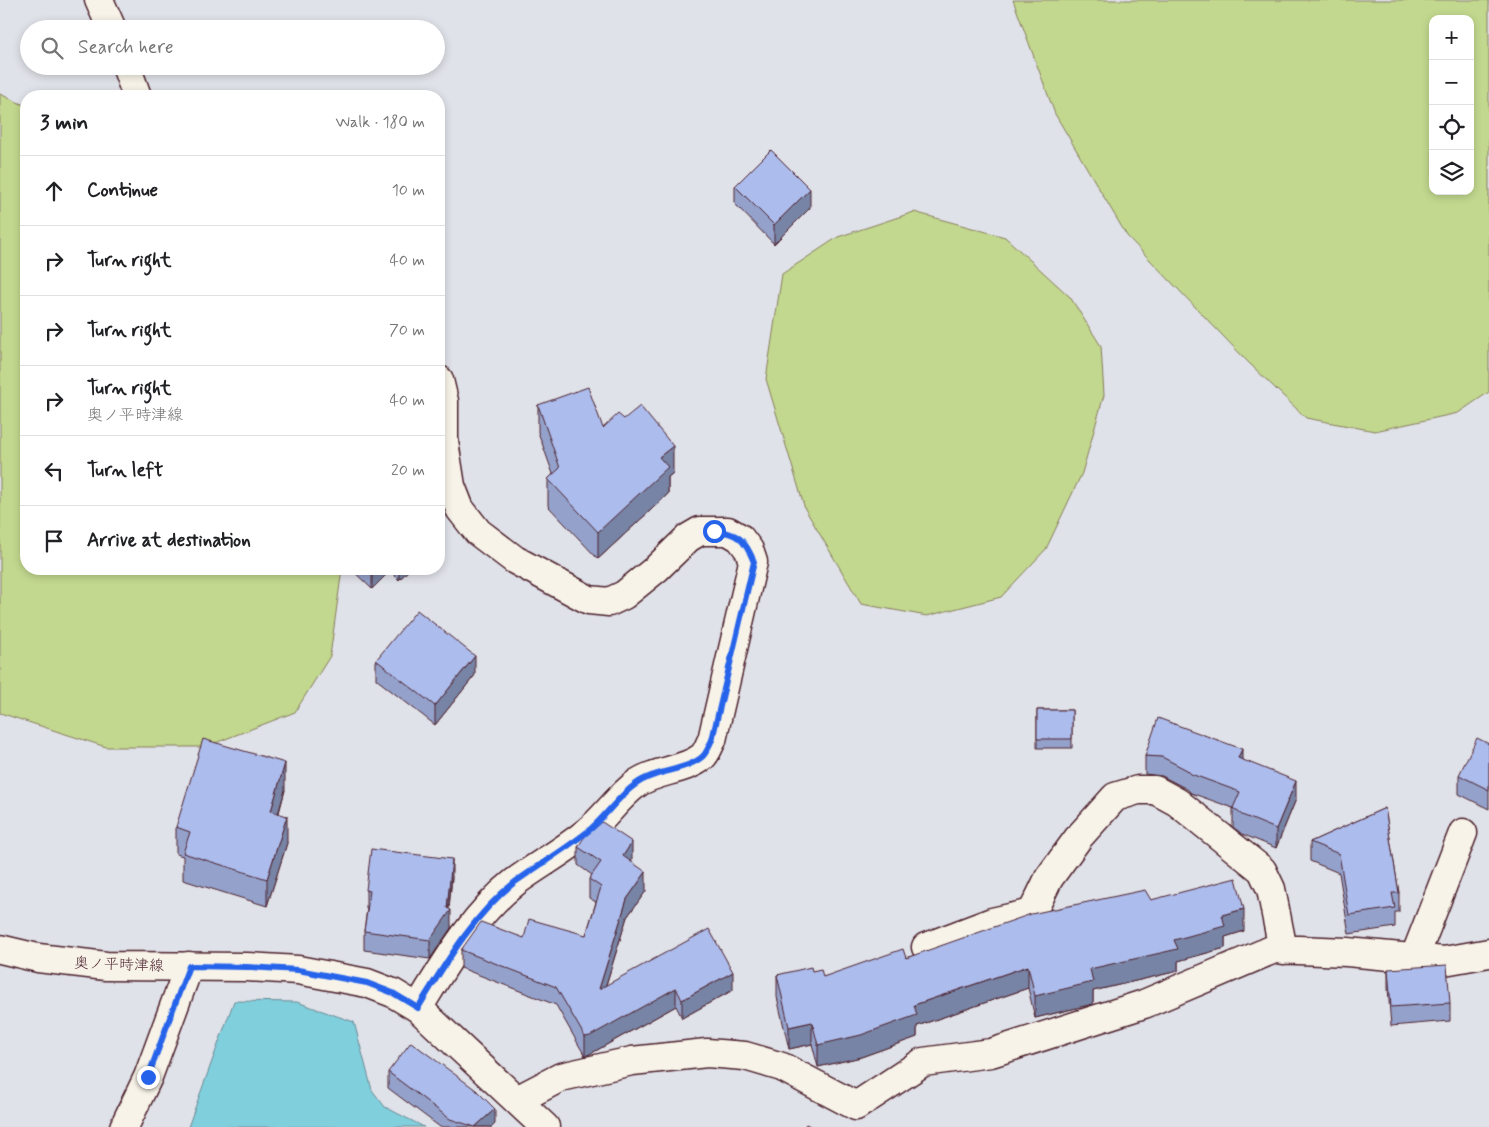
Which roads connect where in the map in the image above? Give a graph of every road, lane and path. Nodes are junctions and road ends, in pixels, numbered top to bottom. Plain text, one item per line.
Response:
1 (99, 0) edge
2 (108, 20) edge
3 (129, 75) edge
4 (135, 90) edge
5 (445, 448) edge
6 (1463, 833) dead end
7 (926, 947) dead end
8 (0, 948) edge
9 (1282, 950) junction
10 (1489, 953) edge
11 (1414, 959) junction
12 (189, 966) junction
13 (418, 1008) junction
14 (517, 1100) junction
15 (859, 1116) edge
16 (124, 1127) edge
17 (545, 1127) edge

1 - 2 street
3 - 4 street
5 - 13 street
6 - 11 street
7 - 9 street
8 - 12 street, 奥ノ平時津線
9 - 11 street
9 - 15 street
10 - 11 street
12 - 13 street, 奥ノ平時津線
12 - 16 street
13 - 14 street, 奥ノ平時津線
14 - 15 street
14 - 17 street, 奥ノ平時津線

